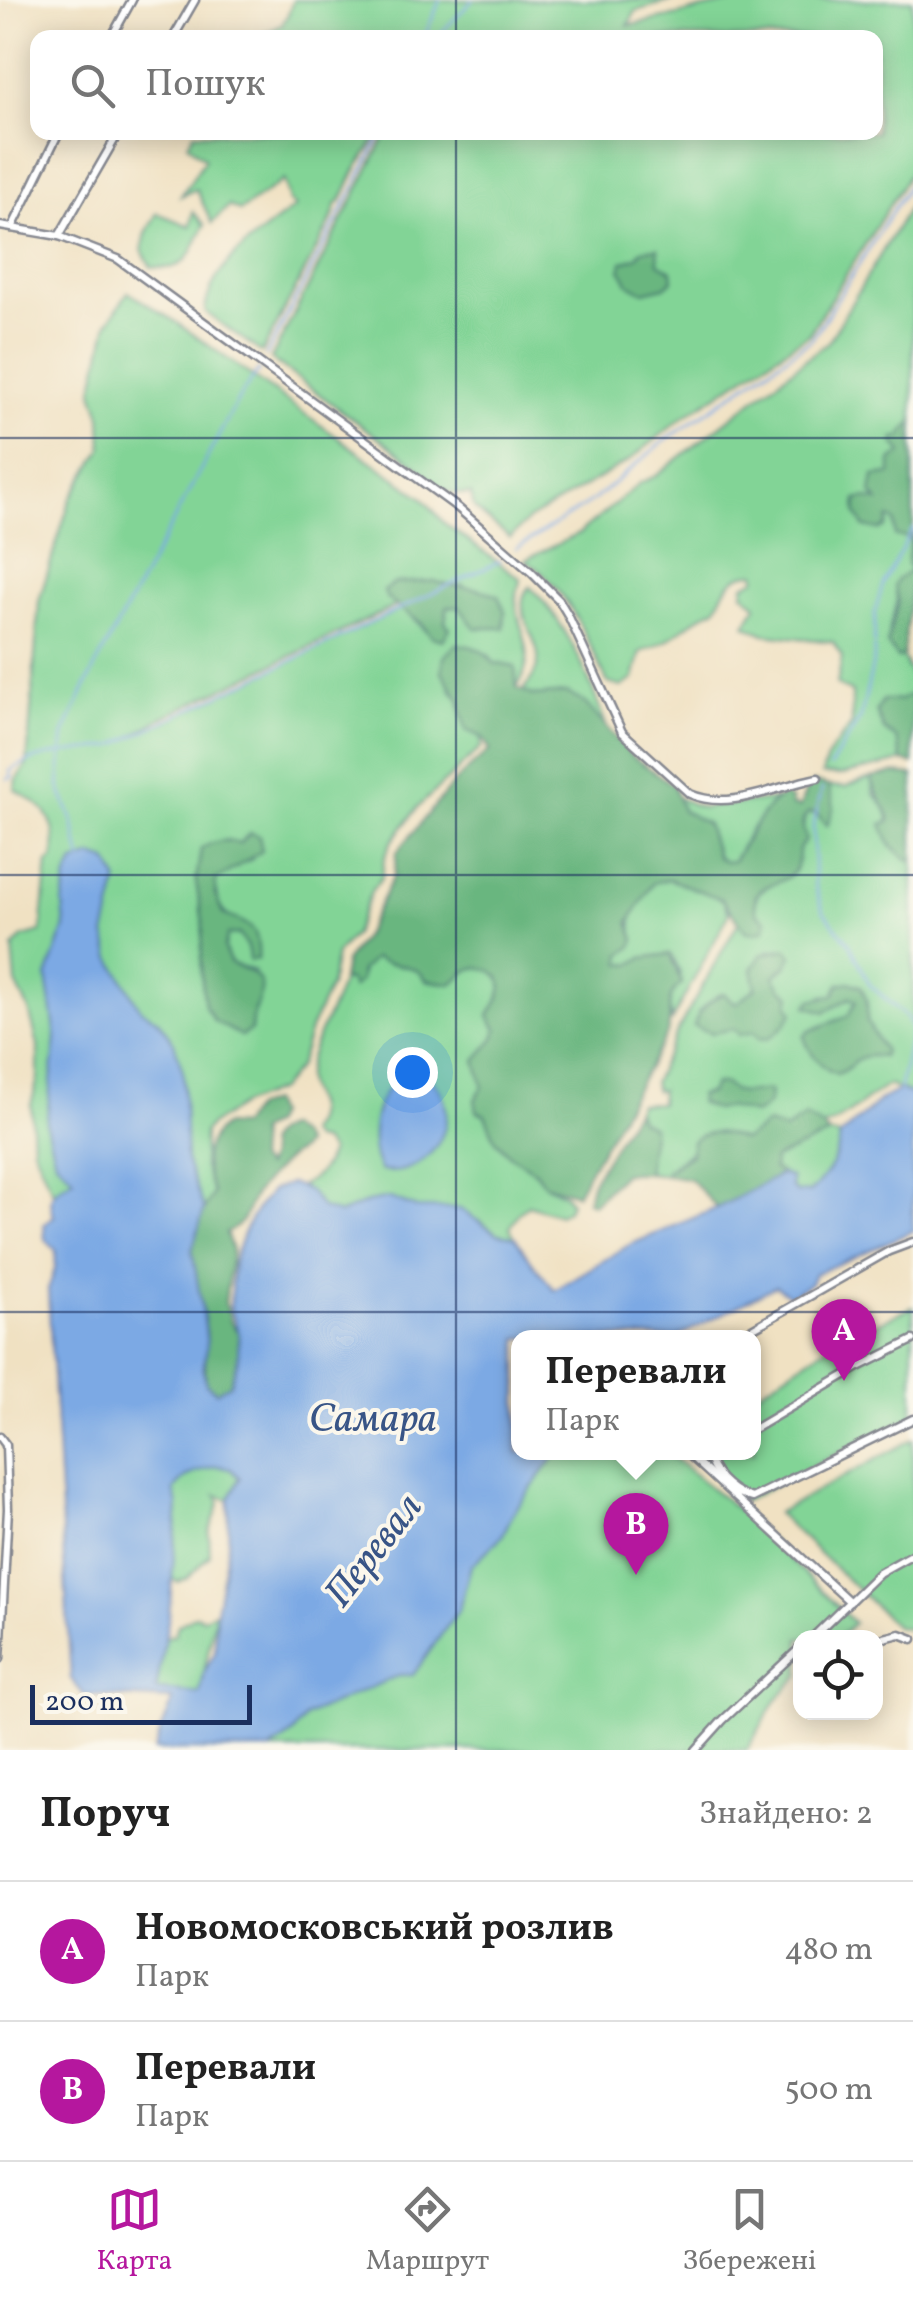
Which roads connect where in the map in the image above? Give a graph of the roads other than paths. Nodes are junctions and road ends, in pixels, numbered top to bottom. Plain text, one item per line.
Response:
1 (132, 0) edge
2 (195, 0) edge
3 (116, 30) edge
4 (178, 30) edge
5 (54, 140) edge
6 (115, 140) edge
7 (0, 226) edge
8 (12, 228) junction
9 (59, 236) junction
10 (818, 778) dead end
11 (913, 1242) edge
12 (750, 1330) edge
13 (913, 1340) edge
14 (913, 1420) edge
15 (761, 1425) edge
16 (0, 1437) edge
17 (695, 1460) edge
18 (711, 1460) edge
19 (913, 1554) edge
20 (850, 1602) junction
21 (820, 1630) edge
22 (883, 1638) edge
23 (913, 1639) edge
24 (793, 1655) edge
25 (0, 1659) edge
26 (696, 1750) edge

1 - 3 street
2 - 4 street
5 - 8 street
6 - 9 street
7 - 8 street
8 - 9 street
9 - 10 street
11 - 12 street
13 - 15 street
14 - 18 street
16 - 25 street
17 - 20 street
19 - 20 street
20 - 21 street
22 - 23 street
24 - 26 street

